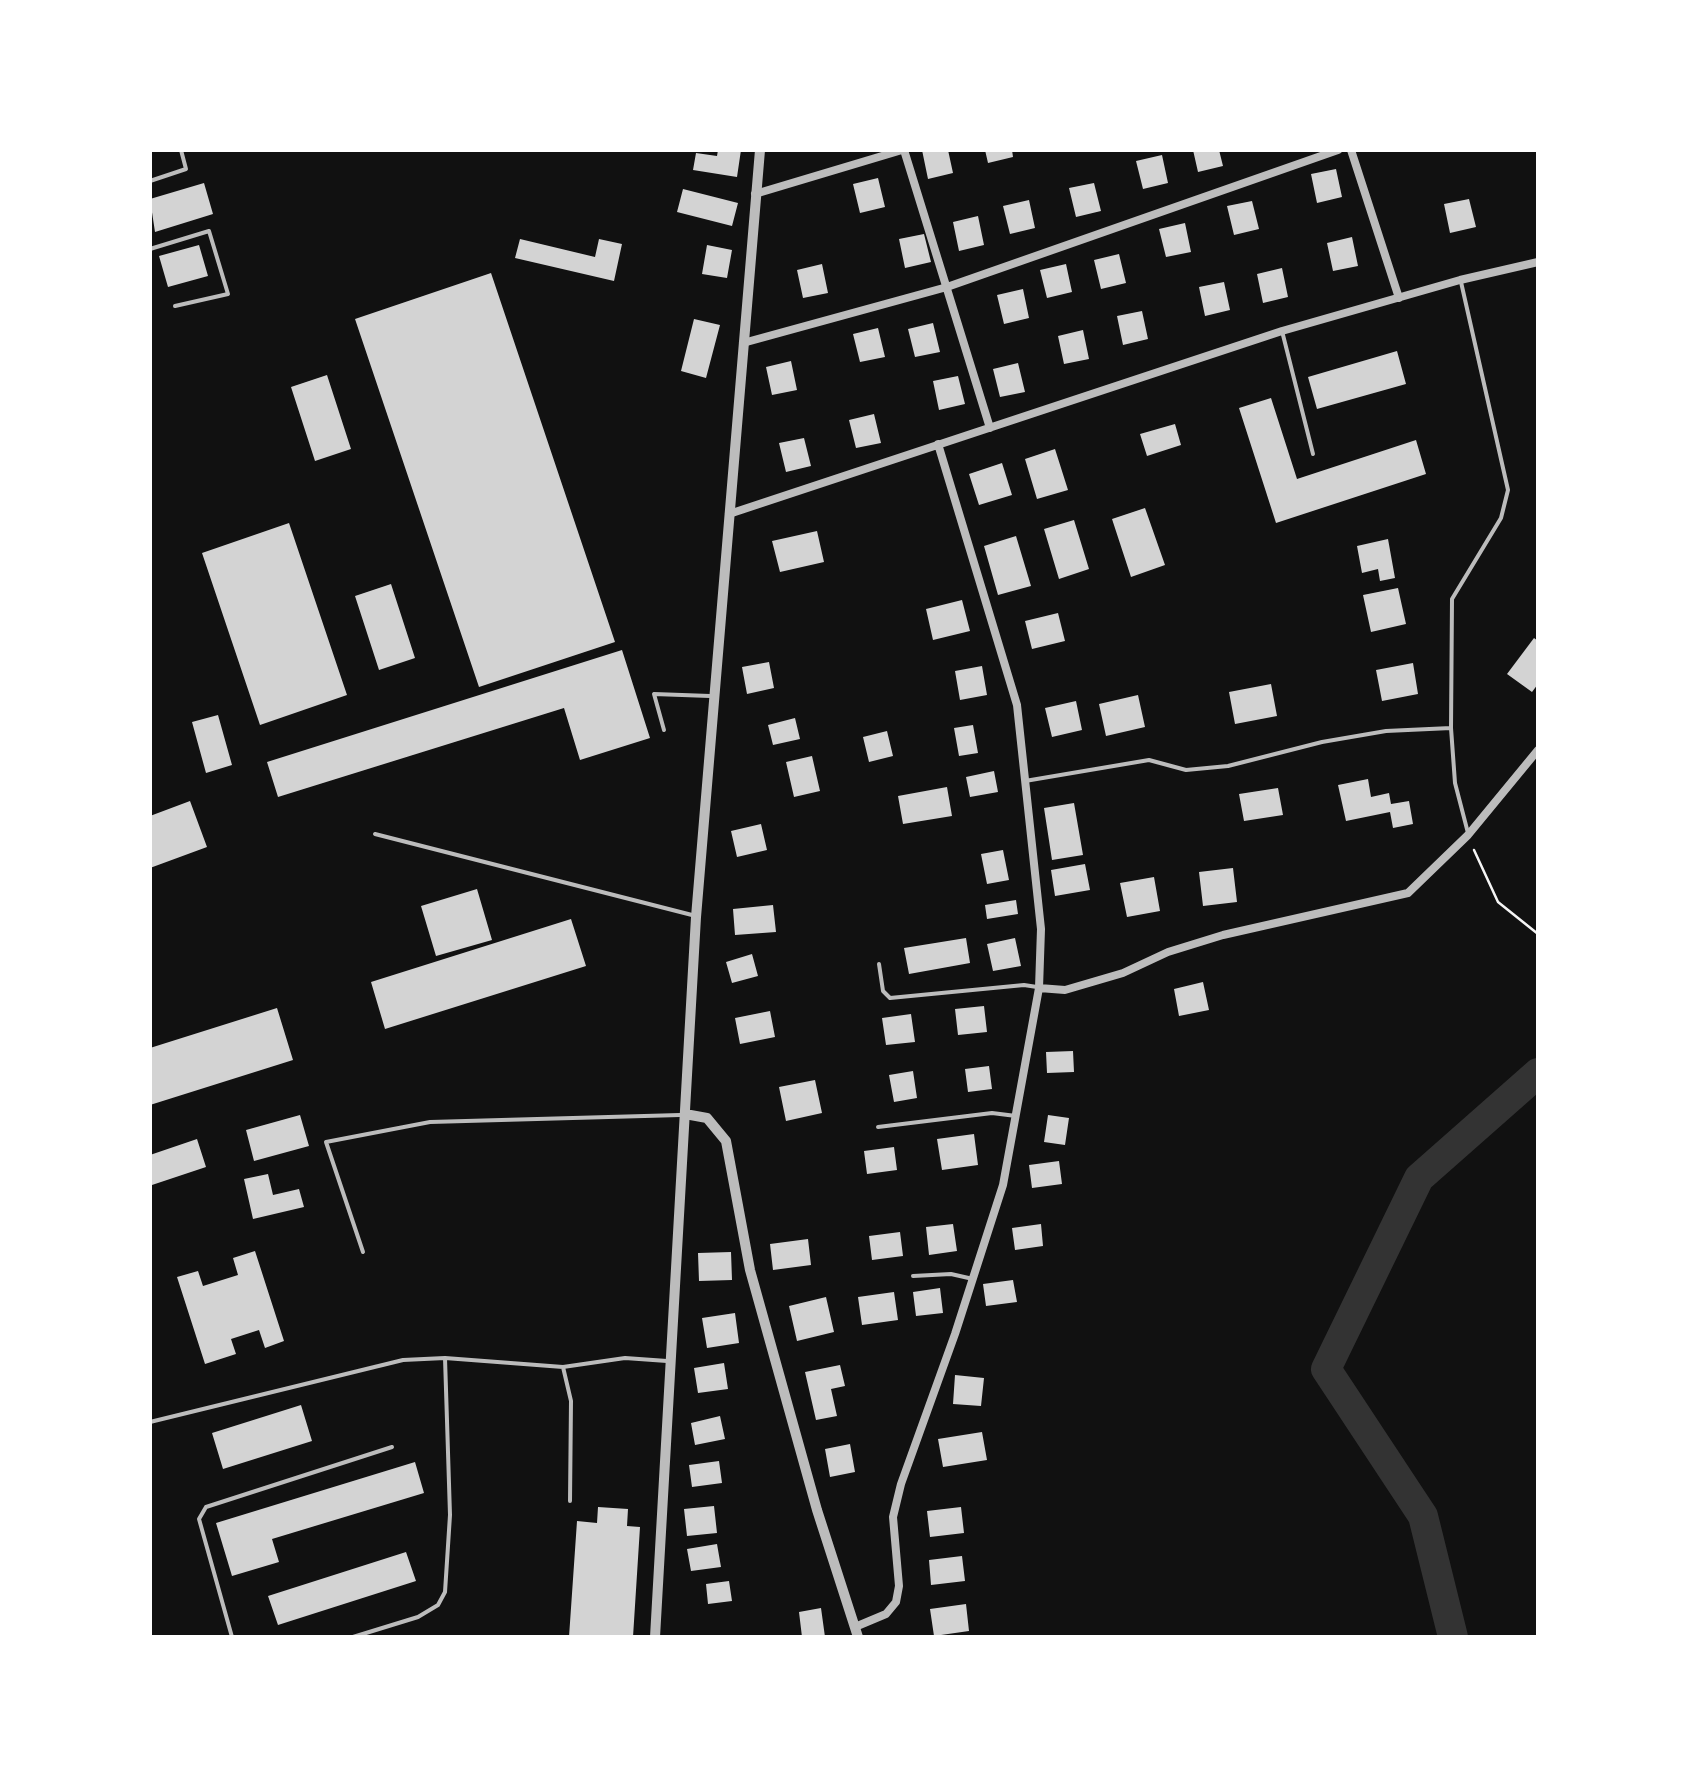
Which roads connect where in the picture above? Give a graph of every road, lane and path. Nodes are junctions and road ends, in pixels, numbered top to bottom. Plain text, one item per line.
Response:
1 (181, 150) edge
2 (760, 150) edge
3 (903, 150) edge
4 (1338, 150) edge
5 (1351, 150) edge
6 (150, 181) edge
7 (755, 194) junction
8 (150, 249) edge
9 (1538, 262) edge
10 (1460, 280) junction
11 (946, 287) junction
12 (1399, 298) junction
13 (175, 306) dead end
14 (1282, 331) junction
15 (744, 343) junction
16 (990, 428) junction
17 (938, 444) junction
18 (1313, 454) dead end
19 (729, 514) junction
20 (715, 696) junction
21 (1451, 728) junction
22 (664, 730) dead end
23 (1538, 750) edge
24 (1025, 780) junction
25 (375, 834) dead end
26 (1468, 834) junction
27 (696, 916) junction
28 (1538, 934) edge
29 (879, 964) dead end
30 (1039, 988) junction
31 (685, 1114) junction
32 (1016, 1116) junction
33 (878, 1127) dead end
34 (363, 1252) dead end
35 (912, 1276) dead end
36 (972, 1279) junction
37 (445, 1358) junction
38 (672, 1361) junction
39 (564, 1368) junction
40 (150, 1422) edge
41 (392, 1447) dead end
42 (570, 1501) dead end
43 (856, 1632) edge
44 (232, 1637) edge
45 (354, 1637) edge
46 (655, 1637) edge

1 - 6 lane
2 - 7 street
3 - 7 street
3 - 11 street
4 - 11 street
5 - 12 street
7 - 15 street
8 - 13 lane
9 - 10 street
10 - 12 street
10 - 21 lane
11 - 15 street
11 - 16 street
12 - 14 street
14 - 16 street
14 - 18 lane
15 - 19 street
16 - 17 street
17 - 19 street
17 - 24 street
19 - 20 street
20 - 22 lane
20 - 27 street
21 - 24 lane
21 - 26 lane
23 - 26 street
24 - 30 street
25 - 27 lane
26 - 28 path
26 - 30 street
27 - 31 street
29 - 30 lane
30 - 32 street
31 - 34 lane
31 - 38 street
31 - 43 street
32 - 33 lane
32 - 36 street
35 - 36 lane
36 - 43 street
37 - 39 lane
37 - 40 lane
37 - 45 lane
38 - 39 lane
38 - 46 street
39 - 42 lane
41 - 44 lane

